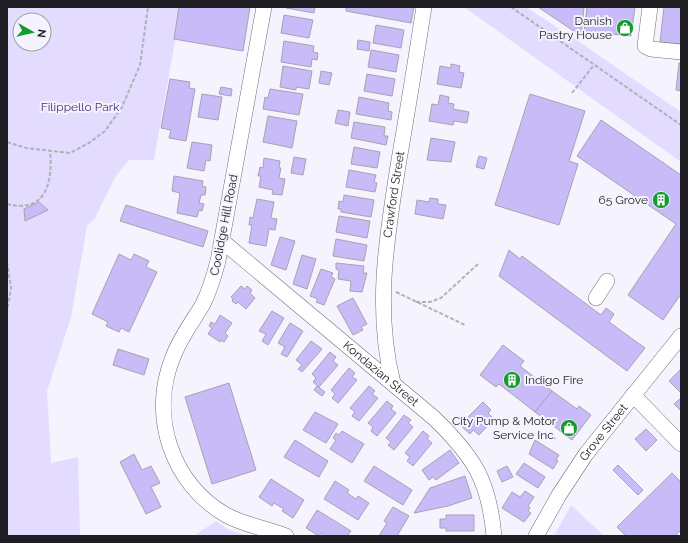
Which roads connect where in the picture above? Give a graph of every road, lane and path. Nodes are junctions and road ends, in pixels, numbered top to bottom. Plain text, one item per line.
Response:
1 (148, 7) edge
2 (264, 7) edge
3 (424, 7) edge
4 (511, 7) edge
5 (650, 7) edge
6 (681, 52) edge
7 (594, 65) junction
8 (572, 92) dead end
9 (681, 125) edge
10 (7, 142) edge
11 (50, 151) junction
12 (7, 204) edge
13 (222, 241) junction
14 (7, 262) edge
15 (478, 264) dead end
16 (607, 282) dead end
17 (393, 290) dead end
18 (596, 298) dead end
19 (415, 302) junction
20 (7, 312) edge
21 (465, 325) dead end
22 (681, 336) edge
23 (393, 383) junction
24 (633, 395) junction
25 (681, 444) edge
26 (286, 536) edge
27 (494, 536) edge
28 (536, 536) edge

1 - 11 path
2 - 13 street, Coolidge Hill Road
3 - 23 street, Crawford Street
4 - 7 path
5 - 6 street
7 - 8 path
7 - 9 path
10 - 11 path
11 - 12 path
13 - 23 street, Kondazian Street
13 - 26 street, Coolidge Hill Road
14 - 20 path
15 - 19 path
16 - 18 street
17 - 19 path
19 - 21 path
22 - 24 street, Grove Street
23 - 27 street, Kondazian Street
24 - 25 street
24 - 28 street, Grove Street

